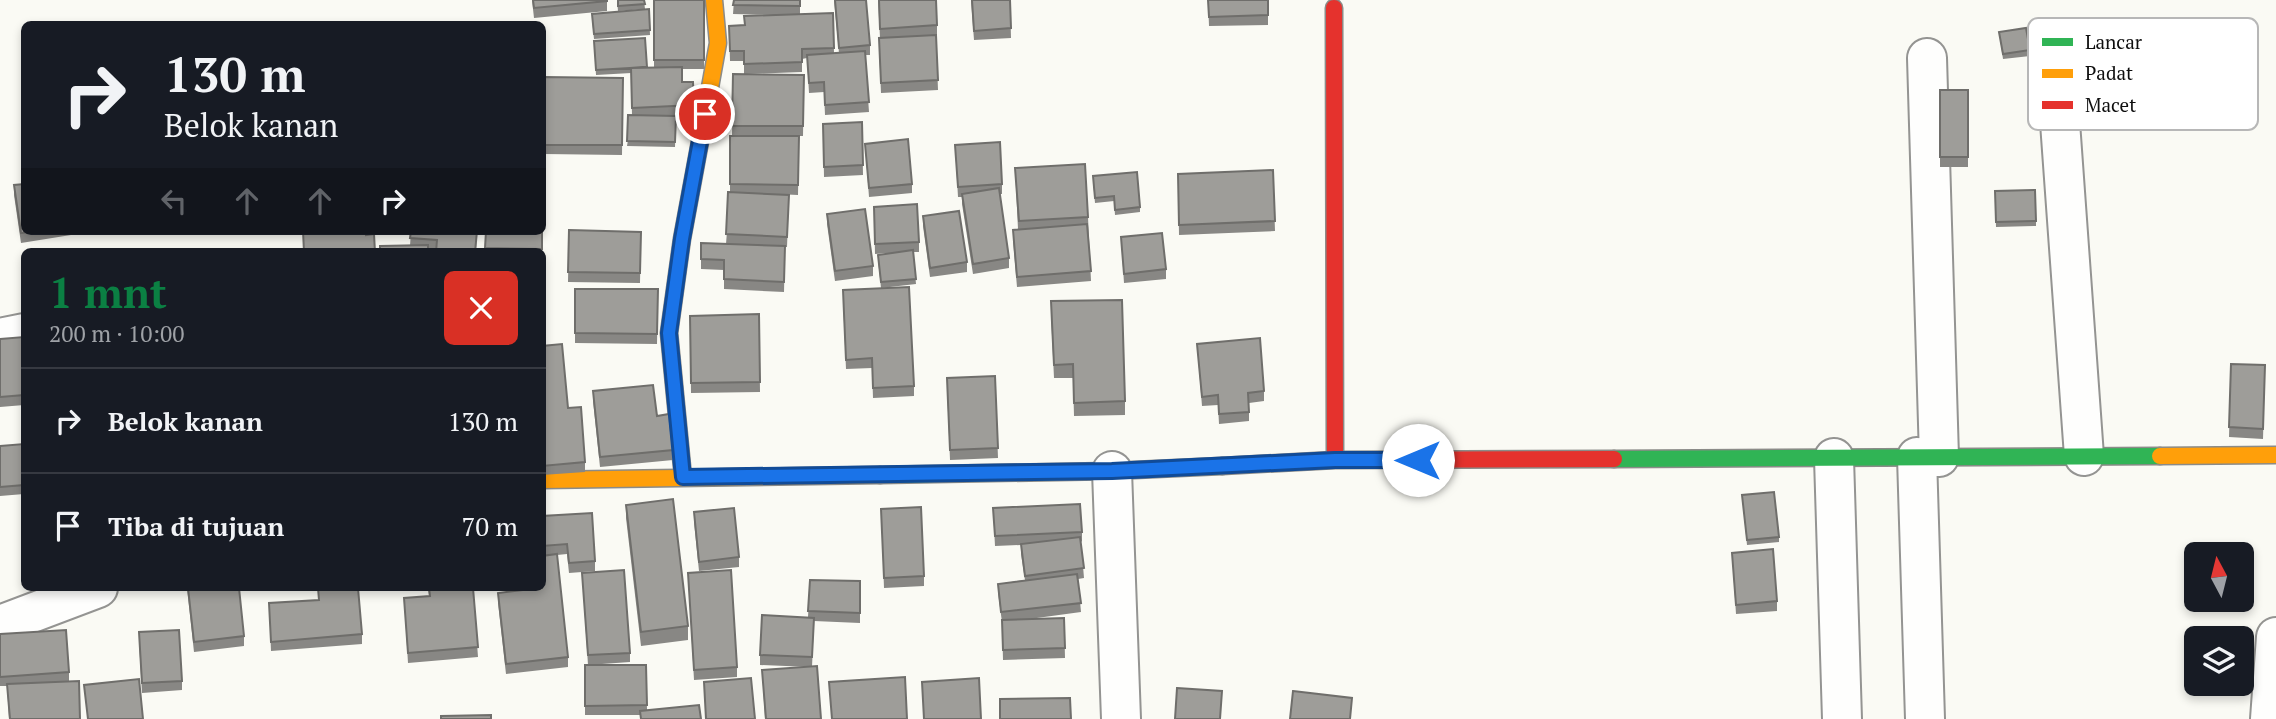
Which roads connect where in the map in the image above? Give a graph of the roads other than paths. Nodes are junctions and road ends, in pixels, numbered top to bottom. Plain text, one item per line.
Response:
1 (714, 0) edge
2 (1334, 8) dead end
3 (1927, 58) dead end
4 (2060, 130) edge
5 (21, 334) edge
6 (0, 338) edge
7 (2084, 456) junction
8 (2276, 456) edge
9 (1928, 457) junction
10 (1834, 458) junction
11 (1335, 460) junction
12 (1112, 471) junction
13 (683, 477) junction
14 (546, 480) edge
15 (90, 591) edge
16 (0, 625) edge
17 (2276, 637) edge
18 (1121, 719) edge
19 (1842, 719) edge
20 (1925, 719) edge
21 (2270, 719) edge

1 - 13 street
2 - 11 street
3 - 9 street
4 - 7 street
5 - 6 street
7 - 8 street
7 - 9 street
9 - 10 street
9 - 20 street
10 - 11 street
10 - 19 street
11 - 12 street
12 - 13 street
12 - 18 street
13 - 14 street
15 - 16 street
17 - 21 street

